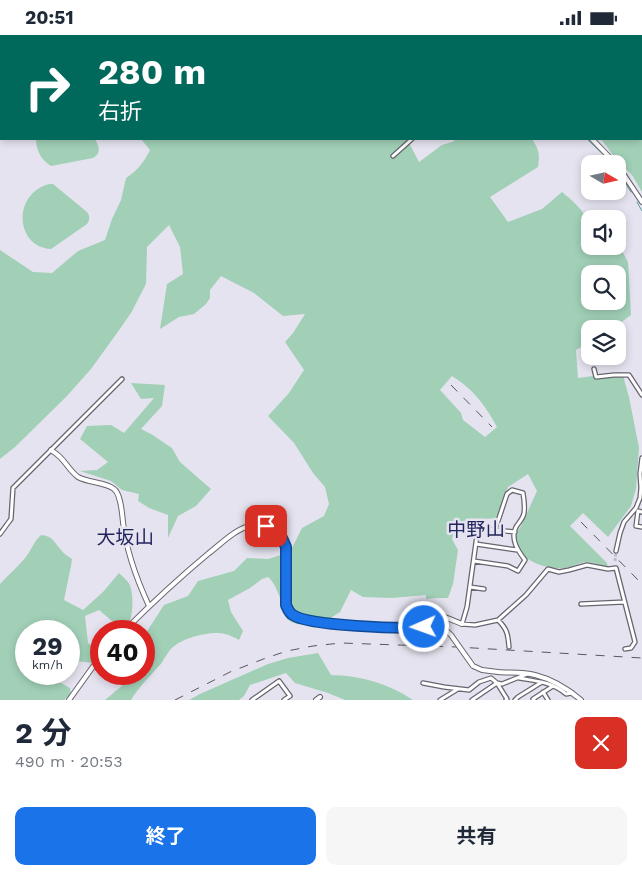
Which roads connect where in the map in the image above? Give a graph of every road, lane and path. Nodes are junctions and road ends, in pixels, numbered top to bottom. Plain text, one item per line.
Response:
1 (411, 140) edge
2 (593, 140) edge
3 (607, 155) edge
4 (393, 156) dead end
5 (626, 178) edge
6 (642, 202) edge
7 (594, 369) dead end
8 (122, 379) dead end
9 (642, 395) edge
10 (51, 450) junction
11 (642, 458) edge
12 (641, 467) edge
13 (642, 512) edge
14 (642, 527) edge
15 (495, 530) junction
16 (515, 532) junction
17 (0, 534) edge
18 (476, 545) junction
19 (517, 550) junction
20 (616, 551) tunnel mouth
21 (474, 561) junction
22 (615, 561) tunnel mouth
23 (616, 568) junction
24 (470, 587) junction
25 (484, 589) dead end
26 (624, 601) junction
27 (581, 603) dead end
28 (148, 606) junction
29 (135, 620) edge
30 (498, 620) junction
31 (462, 624) junction
32 (414, 628) junction
33 (509, 647) dead end
34 (625, 649) dead end
35 (90, 671) edge
36 (528, 674) junction
37 (518, 678) junction
38 (543, 682) junction
39 (423, 683) dead end
40 (497, 683) junction
41 (553, 685) junction
42 (458, 689) junction
43 (543, 692) junction
44 (572, 693) junction
45 (69, 700) edge
46 (252, 700) edge
47 (284, 700) edge
48 (440, 700) edge
49 (472, 700) edge
50 (506, 700) edge
51 (515, 700) edge
52 (534, 700) edge
53 (548, 700) edge
54 (581, 700) edge

1 - 4 street
2 - 3 street
5 - 6 street
7 - 9 street
8 - 10 street
10 - 17 street
10 - 28 street
11 - 12 street
12 - 20 street
13 - 14 street
15 - 16 street
15 - 16 street
15 - 18 street
16 - 19 street
18 - 19 street
18 - 21 street
19 - 21 street
21 - 24 street
22 - 23 street
23 - 26 street
23 - 30 street
24 - 25 street
24 - 31 street
26 - 27 street
26 - 34 street
28 - 29 street
28 - 32 street
30 - 31 street
30 - 33 street
31 - 32 street
32 - 36 street, bridge
35 - 45 street
36 - 37 street
36 - 44 street
37 - 38 street
37 - 40 street
38 - 41 street
38 - 51 street
39 - 42 street
40 - 42 street
40 - 49 street
40 - 50 street
41 - 43 street
41 - 44 street
42 - 48 street
43 - 52 street
43 - 53 street
44 - 54 street
46 - 47 street

